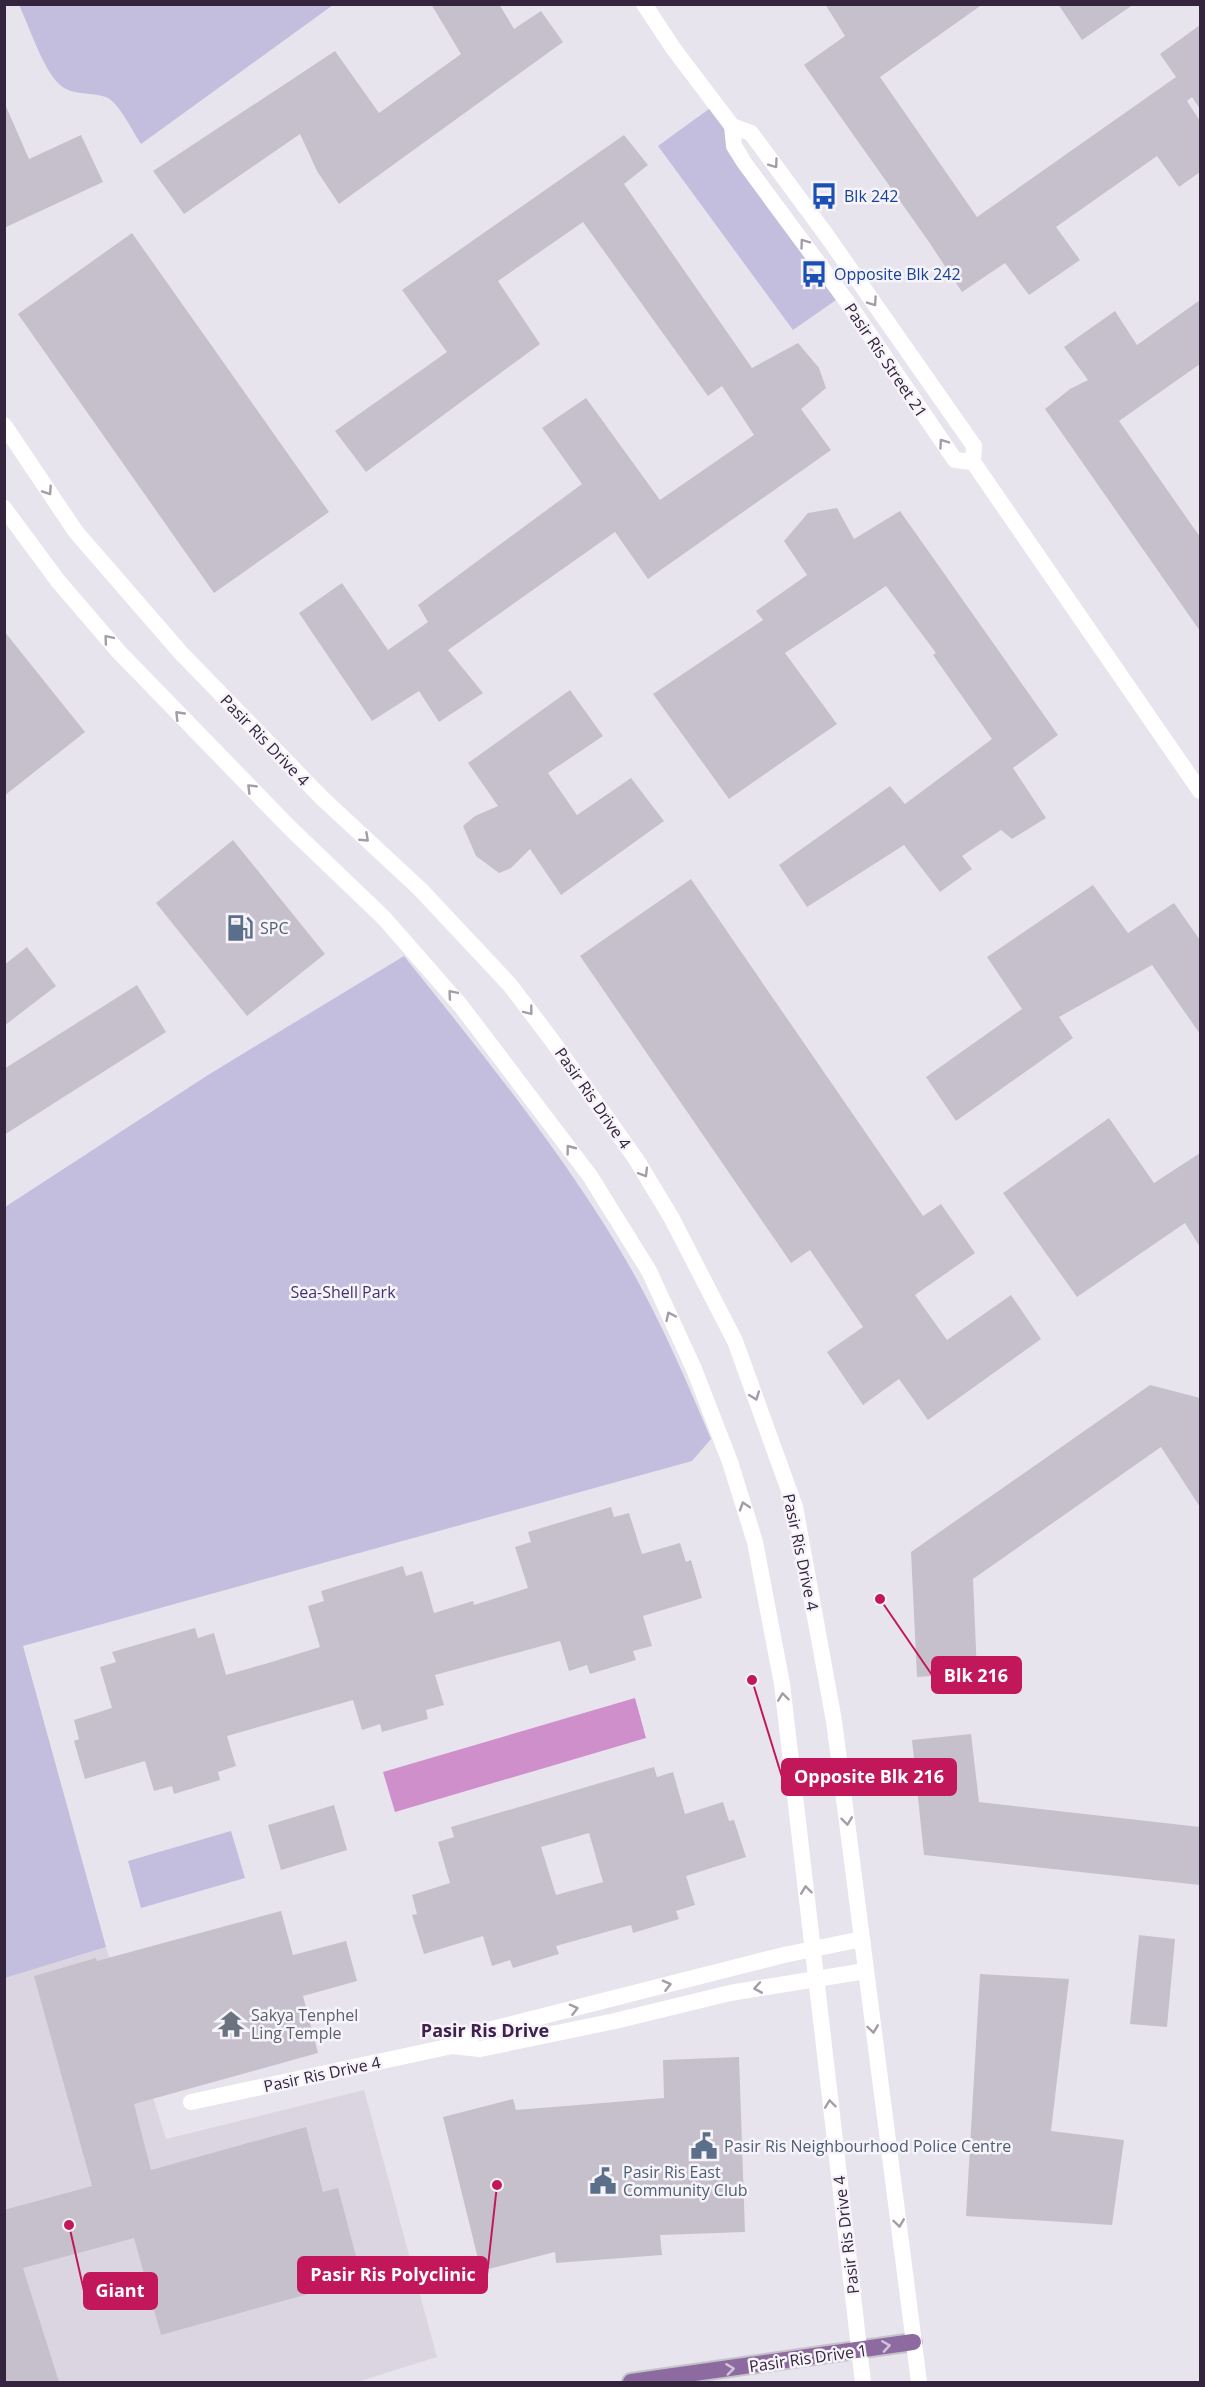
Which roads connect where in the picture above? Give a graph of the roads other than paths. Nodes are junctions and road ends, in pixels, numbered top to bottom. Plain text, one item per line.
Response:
1 (644, 4) edge
2 (732, 126) junction
3 (4, 425) edge
4 (973, 462) junction
5 (4, 508) edge
6 (1200, 791) edge
7 (862, 1939) junction
8 (813, 1948) junction
9 (866, 1971) junction
10 (815, 1978) junction
11 (452, 2046) junction
12 (191, 2102) dead end
13 (913, 2342) junction
14 (860, 2350) junction
15 (631, 2382) edge
16 (862, 2382) edge
17 (919, 2382) edge

1 - 2 street, Pasir Ris Street 21
2 -> 4 street, Pasir Ris Street 21
4 -> 2 street, Pasir Ris Street 21
3 -> 7 street, Pasir Ris Drive 4
4 - 6 street, Pasir Ris Street 21
8 -> 5 street, Pasir Ris Drive 4
7 - 8 street, Pasir Ris Drive 4
7 - 9 street, Pasir Ris Drive 4
8 - 10 street, Pasir Ris Drive 4
11 -> 8 street, Pasir Ris Drive 4
9 - 10 street, Pasir Ris Drive 4
9 -> 13 street, Pasir Ris Drive 4
10 -> 11 street, Pasir Ris Drive 4
14 -> 10 street, Pasir Ris Drive 4
11 - 12 street, Pasir Ris Drive 4
14 -> 13 main road, Pasir Ris Drive 1
13 - 17 street, Pasir Ris Drive 4
15 -> 14 main road, Pasir Ris Drive 1
14 - 16 street, Pasir Ris Drive 4

